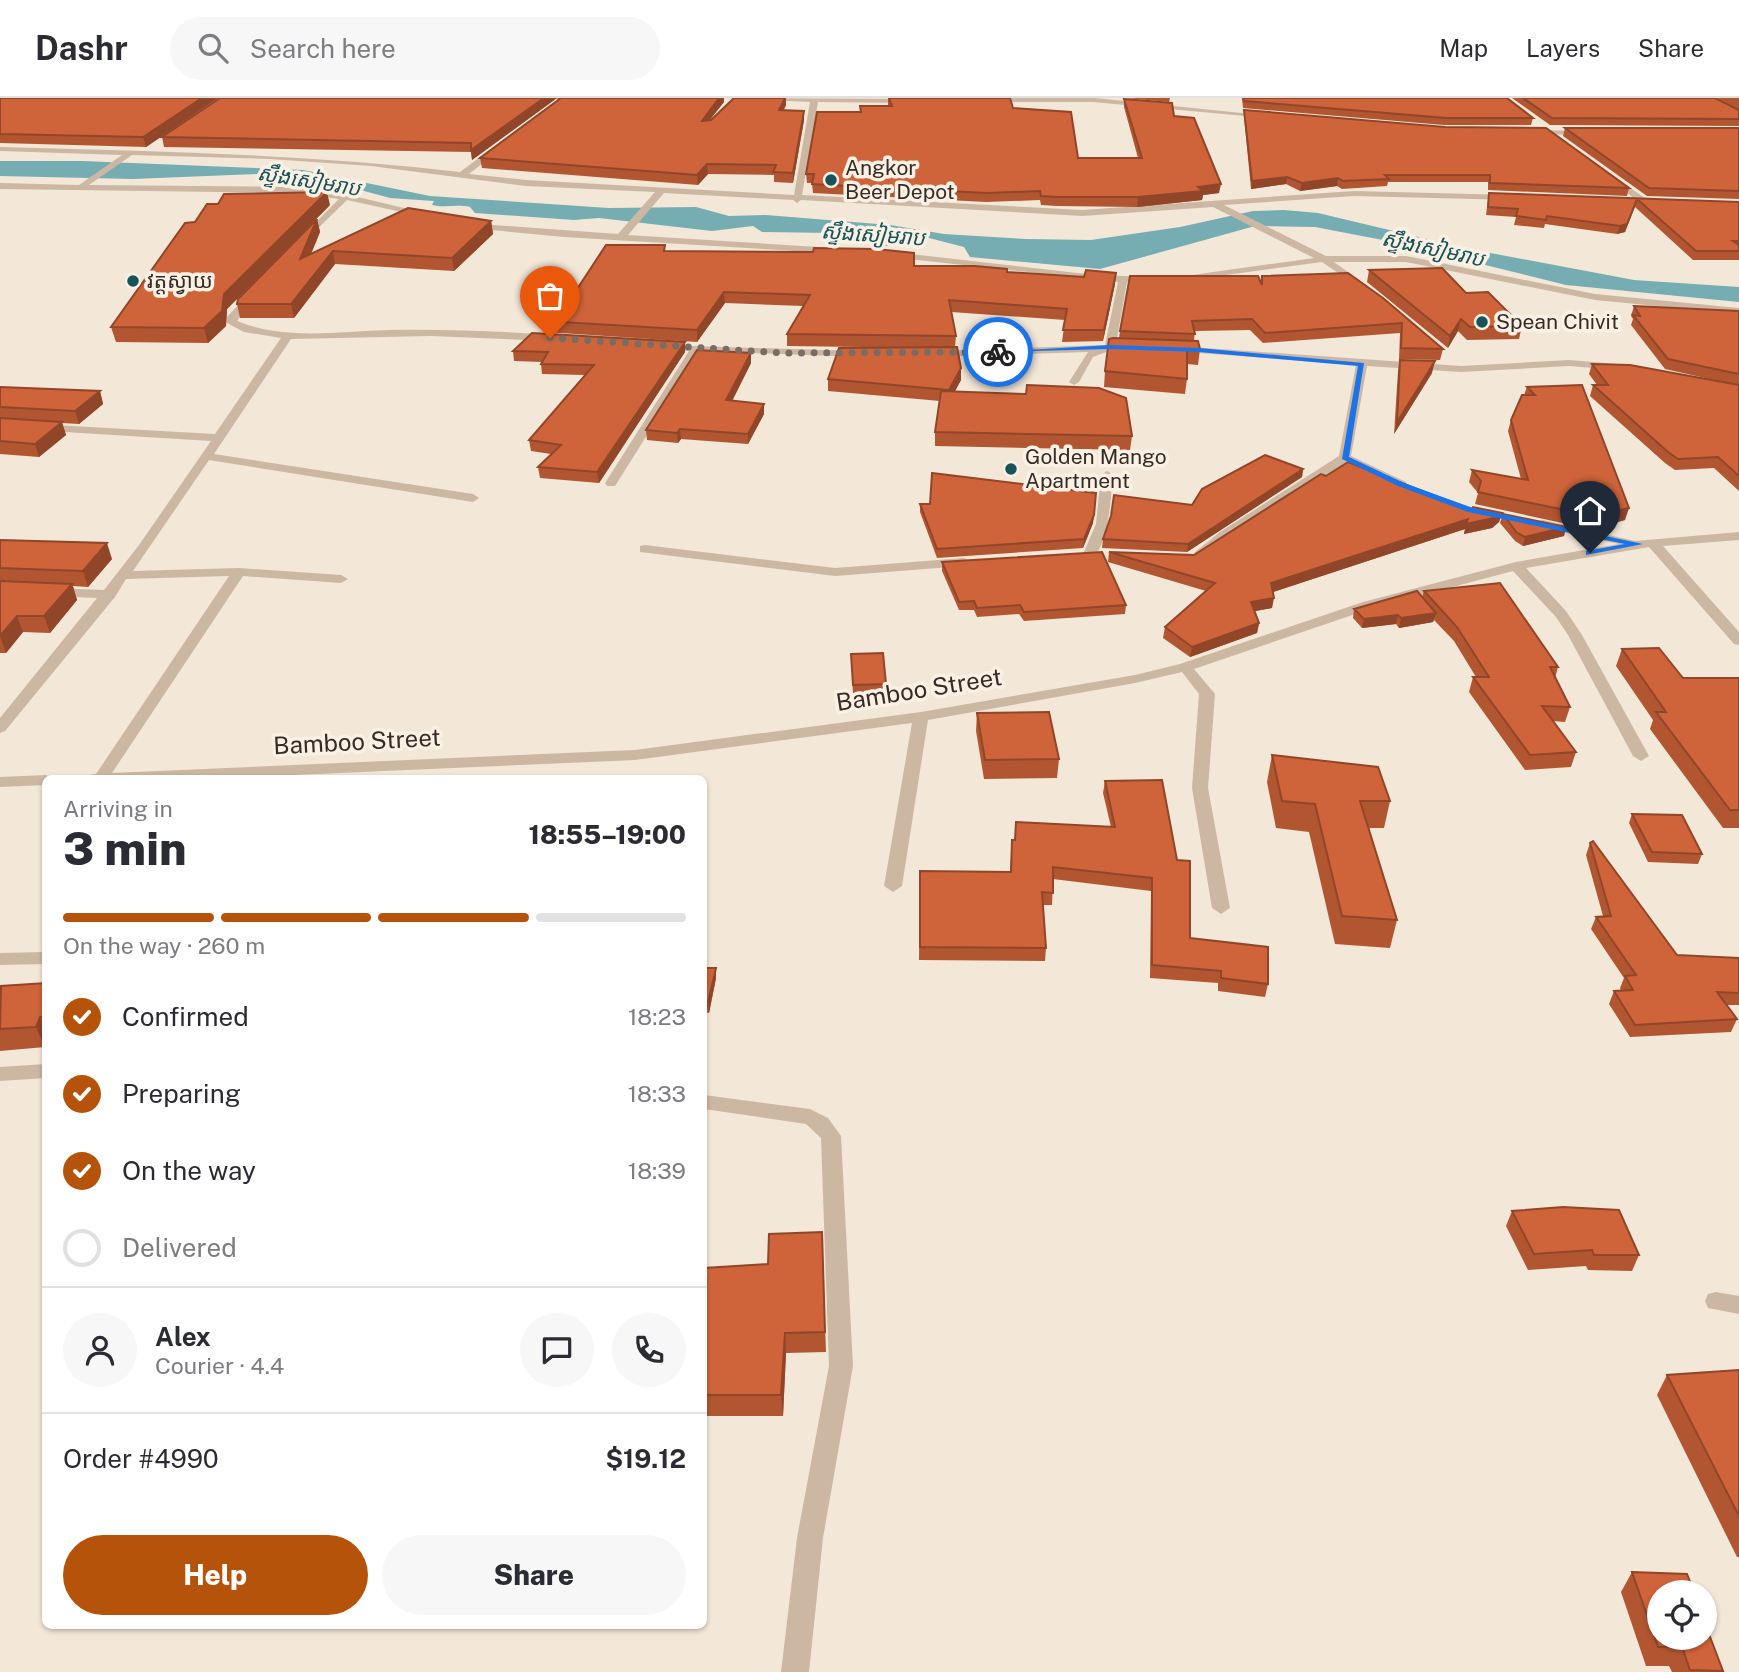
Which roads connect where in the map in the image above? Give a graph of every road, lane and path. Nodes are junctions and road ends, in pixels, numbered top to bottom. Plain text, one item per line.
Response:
1 (725, 98) edge
2 (735, 98) edge
3 (981, 100) edge
4 (814, 101) junction
5 (925, 101) edge
6 (725, 107) edge
7 (547, 109) edge
8 (1276, 117) edge
9 (1531, 119) edge
10 (1523, 132) edge
11 (1549, 133) junction
12 (1603, 133) edge
13 (1560, 141) edge
14 (156, 147) dead end
15 (0, 149) edge
16 (130, 154) junction
17 (145, 154) junction
18 (1602, 171) edge
19 (463, 174) junction
20 (85, 184) junction
21 (0, 186) edge
22 (660, 192) junction
23 (345, 197) junction
24 (1519, 198) edge
25 (797, 200) junction
26 (1620, 201) edge
27 (1645, 202) junction
28 (1658, 202) edge
29 (1213, 204) junction
30 (441, 219) edge
31 (453, 222) edge
32 (623, 234) junction
33 (296, 249) edge
34 (860, 252) edge
35 (888, 255) edge
36 (1324, 258) junction
37 (1123, 280) junction
38 (262, 284) edge
39 (1376, 296) edge
40 (1739, 311) edge
41 (289, 334) junction
42 (565, 340) edge
43 (655, 346) edge
44 (1110, 347) junction
45 (1148, 348) edge
46 (1161, 348) edge
47 (696, 349) junction
48 (1446, 353) dead end
49 (867, 354) edge
50 (919, 355) edge
51 (1362, 364) junction
52 (1629, 368) edge
53 (1461, 369) junction
54 (1074, 382) dead end
55 (0, 425) edge
56 (217, 438) junction
57 (205, 456) junction
58 (1345, 458) junction
59 (1107, 475) dead end
60 (611, 483) dead end
61 (1413, 489) edge
62 (473, 498) dead end
63 (1534, 522) edge
64 (1739, 536) edge
65 (1646, 543) junction
66 (645, 549) dead end
67 (1090, 554) edge
68 (1191, 559) edge
69 (976, 561) edge
70 (1516, 566) junction
71 (239, 572) junction
72 (124, 575) junction
73 (341, 579) dead end
74 (41, 592) edge
75 (110, 594) junction
76 (1739, 641) edge
77 (1185, 667) junction
78 (920, 717) junction
79 (0, 728) edge
80 (1641, 757) dead end
81 (103, 775) edge
82 (171, 775) edge
83 (42, 780) edge
84 (0, 782) edge
85 (893, 886) dead end
86 (1221, 908) dead end
87 (42, 958) edge
88 (0, 959) edge
89 (42, 1072) edge
90 (0, 1074) edge
91 (707, 1102) edge
92 (1716, 1301) dead end
93 (1739, 1305) edge
94 (795, 1672) edge

1 - 2 street
2 - 4 street
2 - 6 street
3 - 8 street
4 - 5 street
4 - 25 street
7 - 19 street
9 - 11 street
10 - 11 street
11 - 12 street
11 - 13 street
14 - 17 street
15 - 16 street
16 - 17 street
16 - 20 street
17 - 19 street
18 - 27 street
19 - 22 street
20 - 21 street
20 - 23 street
22 - 25 street
22 - 32 street
23 - 30 street
23 - 33 street
24 - 29 street
25 - 29 street
26 - 27 street
27 - 28 street
29 - 36 street
31 - 32 street
32 - 34 street
35 - 37 street
36 - 37 street
36 - 39 street
36 - 40 street
37 - 44 street
38 - 41 street
41 - 42 street
41 - 56 street
43 - 47 street
44 - 45 street
44 - 50 street
44 - 54 street
46 - 51 street
47 - 49 street
47 - 60 street
48 - 53 street
51 - 53 street
51 - 58 street
52 - 53 street
55 - 56 street
56 - 57 street
57 - 62 street
57 - 72 street
58 - 61 street
58 - 68 street
59 - 67 street
63 - 65 street
64 - 65 street, Bamboo Street
65 - 70 street, Bamboo Street
65 - 76 street
66 - 69 street
70 - 77 street, Bamboo Street
70 - 80 street
71 - 72 street
71 - 73 street
71 - 81 street
72 - 75 street
74 - 75 street
75 - 79 street
77 - 78 street, Bamboo Street
77 - 86 street
78 - 82 street, Bamboo Street
78 - 85 street
83 - 84 street
87 - 88 street
89 - 90 street
91 - 94 street
92 - 93 street

